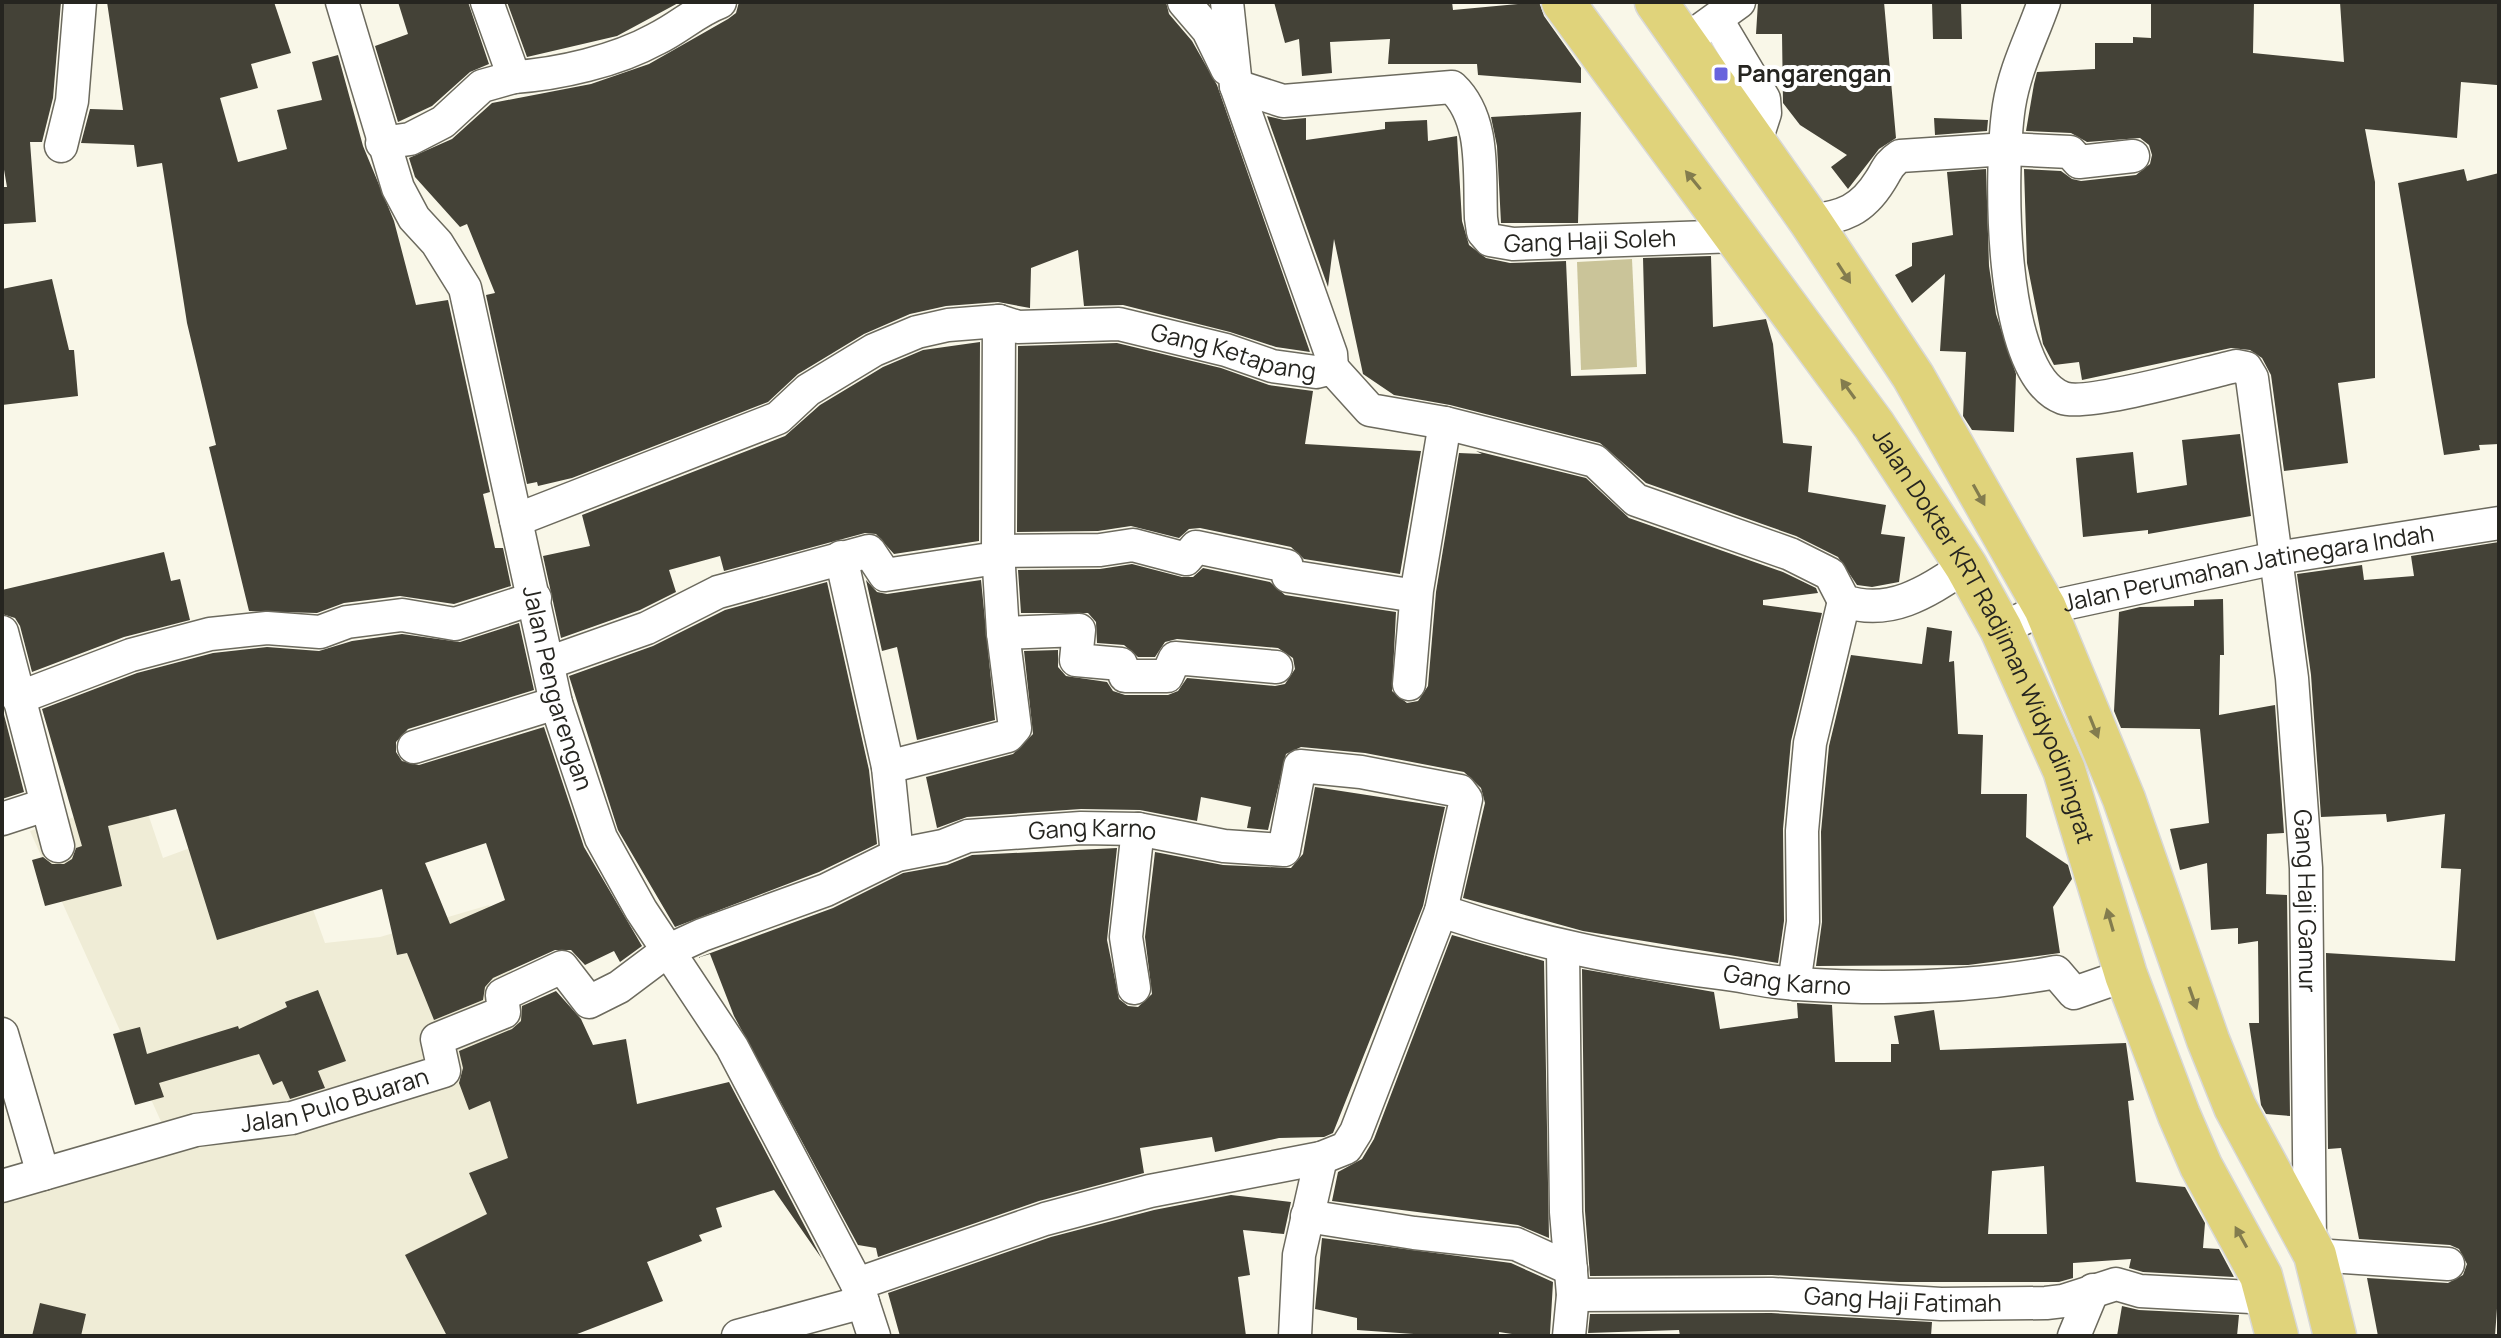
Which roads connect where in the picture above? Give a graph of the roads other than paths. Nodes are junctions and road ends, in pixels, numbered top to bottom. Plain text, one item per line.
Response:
1 (80, 2) edge
2 (342, 2) edge
3 (487, 2) edge
4 (720, 2) edge
5 (1184, 2) edge
6 (1227, 2) edge
7 (1563, 2) edge
8 (1656, 2) edge
9 (2044, 2) edge
10 (1713, 21) edge
11 (514, 77) junction
12 (1236, 86) junction
13 (382, 143) junction
14 (61, 146) dead end
15 (2007, 149) junction
16 (2133, 156) dead end
17 (1810, 221) junction
18 (1737, 236) junction
19 (999, 321) junction
20 (1332, 368) junction
21 (1445, 423) junction
22 (516, 520) junction
23 (2499, 523) edge
24 (998, 551) junction
25 (841, 557) junction
26 (2276, 558) junction
27 (1966, 566) junction
28 (1416, 596) junction
29 (535, 598) junction
30 (1844, 601) junction
31 (2045, 608) junction
32 (2001, 629) junction
33 (2, 632) edge
34 (1003, 633) junction
35 (548, 663) junction
36 (1276, 667) dead end
37 (1409, 684) dead end
38 (18, 698) junction
39 (556, 703) junction
40 (414, 747) dead end
41 (888, 767) junction
42 (45, 805) junction
43 (2, 819) edge
44 (1138, 829) junction
45 (58, 846) dead end
46 (897, 855) junction
47 (1441, 911) junction
48 (1563, 948) junction
49 (667, 951) junction
50 (2126, 975) junction
51 (1794, 984) junction
52 (1134, 988) dead end
53 (2, 1034) edge
54 (1321, 1158) junction
55 (43, 1174) junction
56 (2, 1186) edge
57 (1307, 1216) junction
58 (2313, 1250) junction
59 (2448, 1264) dead end
60 (1572, 1282) junction
61 (2093, 1290) junction
62 (860, 1293) junction
63 (2273, 1317) edge
64 (738, 1336) edge
65 (874, 1336) edge
66 (1295, 1336) edge
67 (1569, 1336) edge
68 (2074, 1336) edge
69 (2335, 1336) edge

1 - 14 street
2 - 13 street, Jalan Pengarengan
3 - 11 street
4 - 11 street
5 - 12 street
6 - 12 street
18 -> 7 main road, Jalan Dokter KRT Radjiman Widyodiningrat
8 - 10 main road, Jalan Dokter KRT Radjiman Widyodiningrat
9 - 15 street
10 - 17 main road, Jalan Dokter KRT Radjiman Widyodiningrat
11 - 13 street
12 - 18 street, Gang Haji Soleh
12 - 20 street
13 - 22 street, Jalan Pengarengan
15 - 16 street
15 - 17 street
15 - 26 street, Gang Haji Gamur
17 - 18 main road
17 -> 31 main road, Jalan Dokter KRT Radjiman Widyodiningrat
27 -> 18 main road, Jalan Dokter KRT Radjiman Widyodiningrat
19 - 20 street, Gang Ketapang
19 - 22 street, Gang Ketapang
19 - 24 street
20 - 21 street, Gang Ketapang
21 - 28 street
21 - 30 street, Gang Ketapang
22 - 29 street, Jalan Pengarengan
23 - 26 street, Jalan Perumahan Jatinegara Indah
24 - 25 street
24 - 28 street
24 - 34 street
25 - 35 street
25 - 41 street
26 - 31 street, Jalan Perumahan Jatinegara Indah
26 - 58 street, Gang Haji Gamur
27 - 30 street
27 - 32 main road, Jalan Dokter KRT Radjiman Widyodiningrat
28 - 37 street
29 - 35 street, Jalan Pengarengan
29 - 38 street
30 - 51 street
31 - 32 street, Jalan Perumahan Jatinegara Indah
31 -> 58 main road, Jalan Dokter KRT Radjiman Widyodiningrat
50 -> 32 main road, Jalan Dokter KRT Radjiman Widyodiningrat
33 - 38 street
34 - 36 street
34 - 41 street
35 - 39 street, Jalan Pengarengan
38 - 42 street
39 - 40 street
39 - 49 street, Jalan Pengarengan
41 - 46 street
42 - 43 street
42 - 45 street
44 - 46 street, Gang Karno
44 - 47 street, Gang Karno
44 - 52 street
46 - 49 street, Gang Karno
47 - 48 street, Gang Karno
47 - 54 street
48 - 51 street, Gang Karno
48 - 60 street
49 - 55 street, Jalan Pulo Buaran
49 - 62 street, Jalan Pengarengan
50 - 51 street, Gang Karno
63 -> 50 main road, Jalan Dokter KRT Radjiman Widyodiningrat
53 - 55 street
54 - 57 street
54 - 62 street
55 - 56 street, Jalan Pulo Buaran
57 - 60 street
57 - 66 street
58 - 59 street
58 - 69 main road, Jalan Dokter KRT Radjiman Widyodiningrat
60 - 61 street, Gang Haji Fatimah
60 - 67 street
61 - 63 street, Gang Haji Fatimah
61 - 68 street
62 - 64 street
62 - 65 street, Jalan Pengarengan

